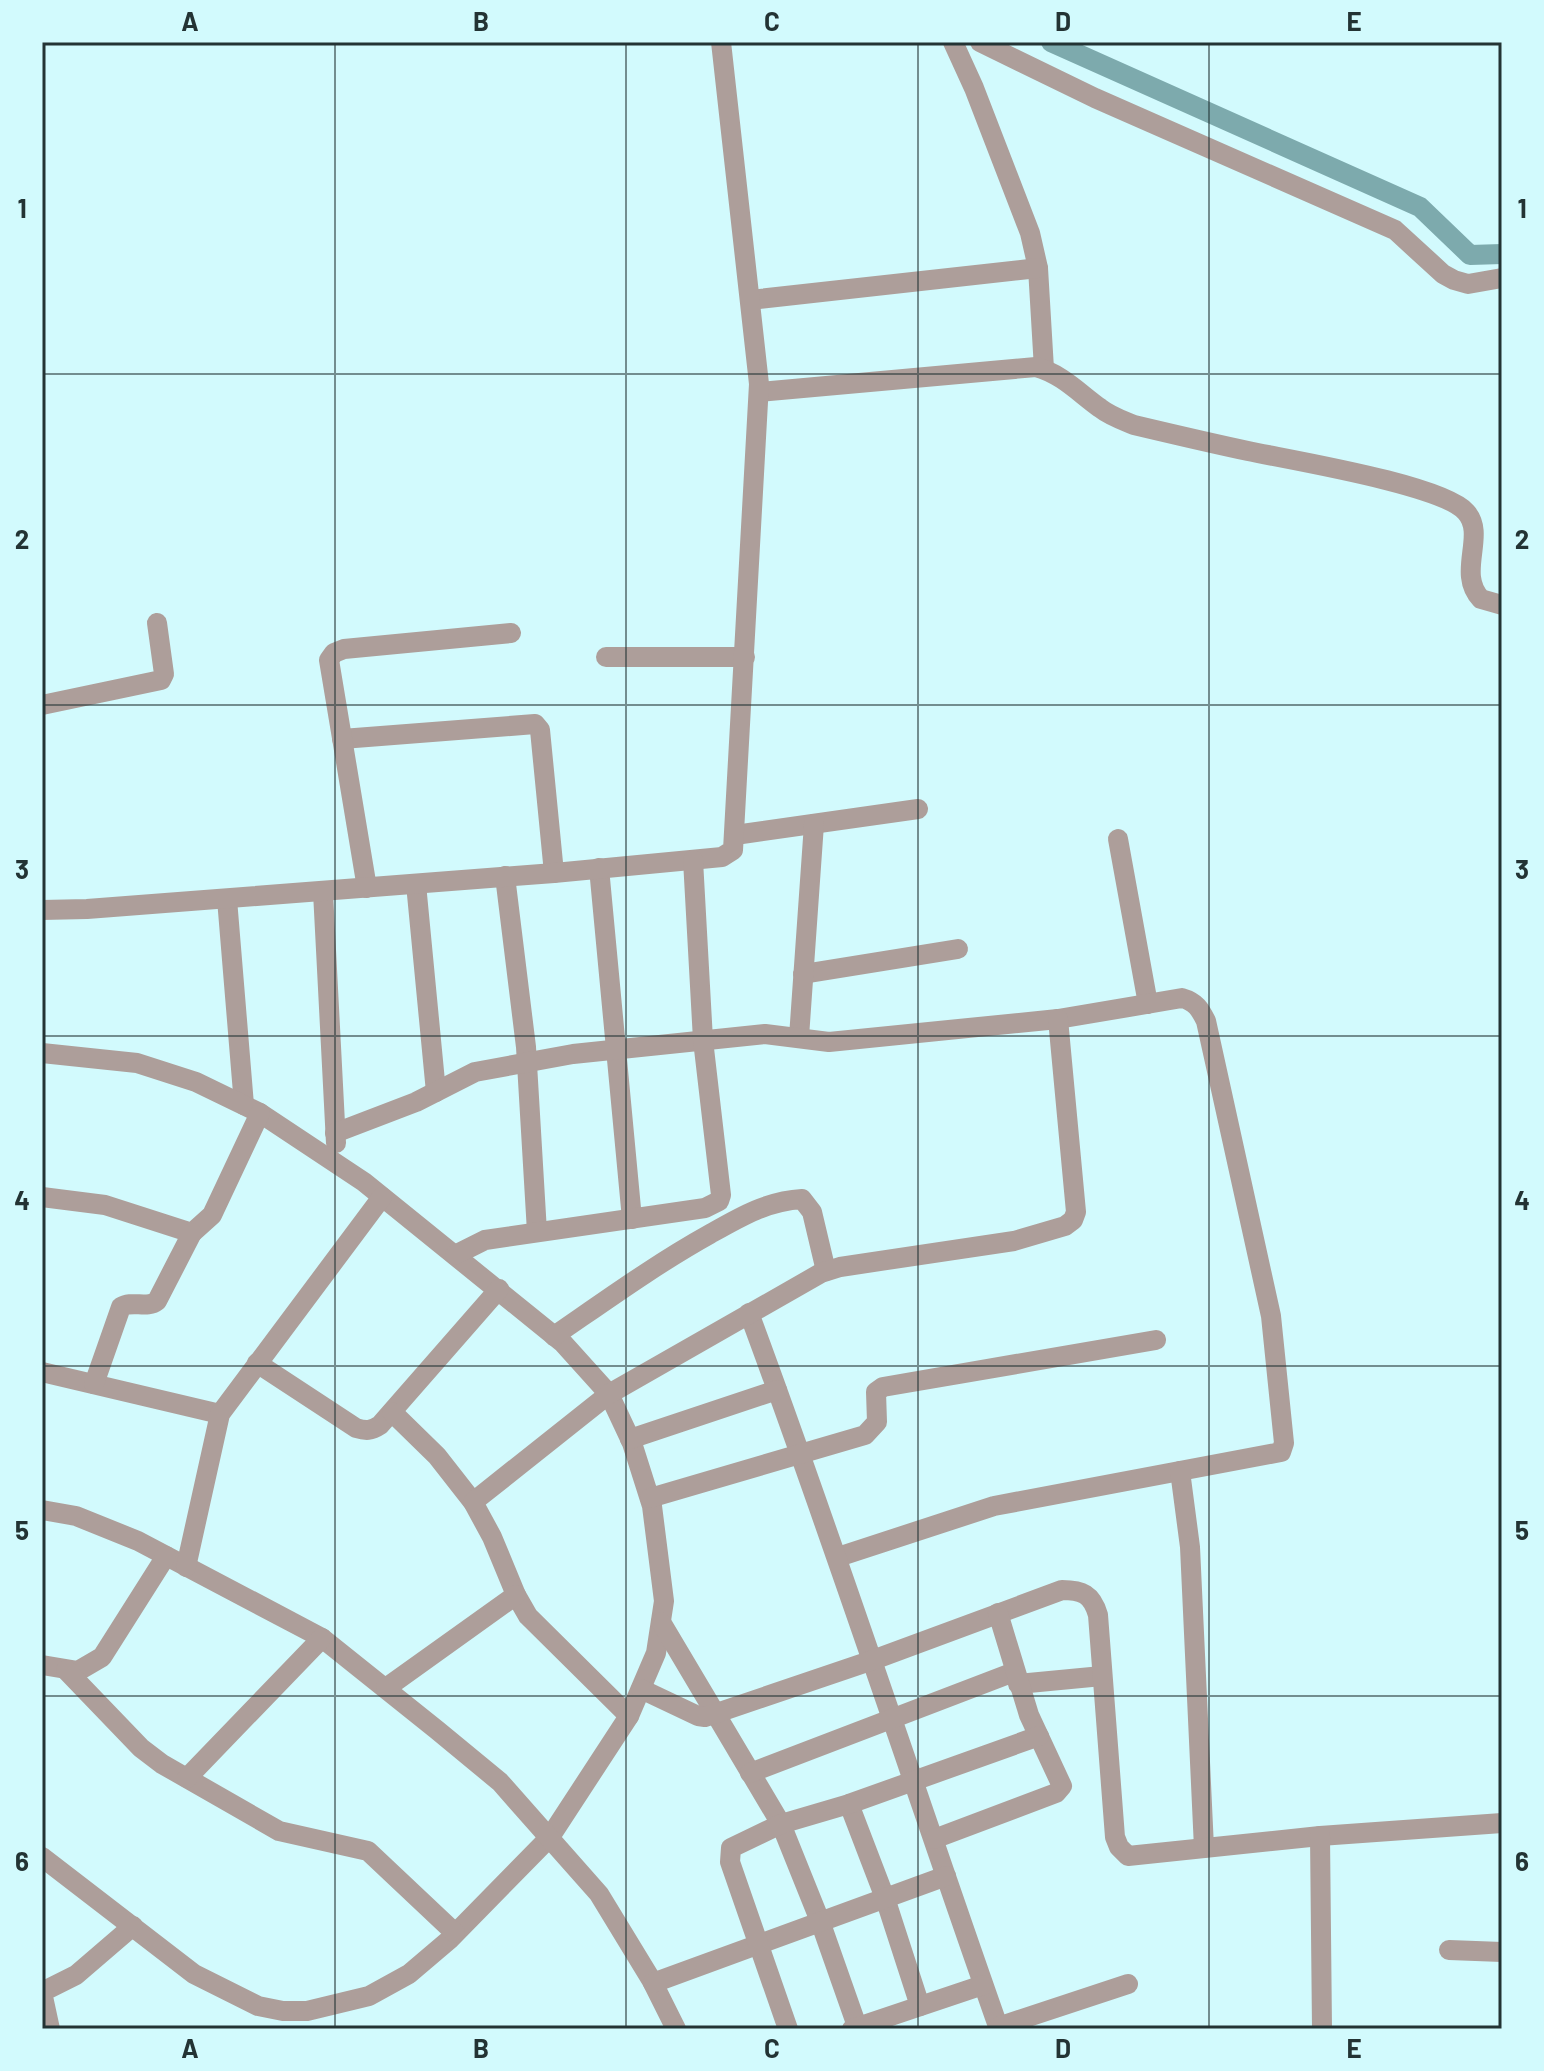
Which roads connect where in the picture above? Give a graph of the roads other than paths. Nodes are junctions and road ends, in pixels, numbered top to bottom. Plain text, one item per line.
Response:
1 (721, 42) edge
2 (953, 42) edge
3 (980, 42) edge
4 (1038, 268) junction
5 (1502, 278) edge
6 (750, 300) junction
7 (1044, 369) junction
8 (759, 392) junction
9 (1502, 605) edge
10 (157, 623) dead end
11 (511, 633) dead end
12 (606, 657) dead end
13 (745, 657) junction
14 (42, 705) edge
15 (342, 739) junction
16 (918, 809) dead end
17 (814, 824) junction
18 (735, 835) junction
19 (1118, 839) dead end
20 (693, 860) junction
21 (599, 868) junction
22 (554, 873) junction
23 (505, 876) junction
24 (416, 884) junction
25 (367, 888) junction
26 (323, 892) junction
27 (227, 899) junction
28 (42, 910) edge
29 (958, 949) dead end
30 (803, 974) junction
31 (1148, 1004) junction
32 (1058, 1019) junction
33 (799, 1037) junction
34 (703, 1040) junction
35 (614, 1049) junction
36 (42, 1053) edge
37 (527, 1062) junction
38 (436, 1092) junction
39 (252, 1109) junction
40 (335, 1133) junction
41 (337, 1164) junction
42 (42, 1197) edge
43 (382, 1197) junction
44 (719, 1201) junction
45 (744, 1215) junction
46 (632, 1219) junction
47 (537, 1232) junction
48 (192, 1233) junction
49 (455, 1255) junction
50 (826, 1271) junction
51 (499, 1289) junction
52 (749, 1313) junction
53 (554, 1336) junction
54 (1156, 1340) dead end
55 (257, 1363) junction
56 (42, 1372) edge
57 (94, 1384) junction
58 (777, 1390) junction
59 (609, 1394) junction
60 (392, 1412) junction
61 (220, 1414) junction
62 (630, 1439) junction
63 (801, 1455) junction
64 (1180, 1471) junction
65 (650, 1498) junction
66 (473, 1502) junction
67 (42, 1510) edge
68 (166, 1556) junction
69 (838, 1557) junction
70 (186, 1567) junction
71 (516, 1595) junction
72 (998, 1613) junction
73 (661, 1622) junction
74 (322, 1638) junction
75 (873, 1660) junction
76 (42, 1665) edge
77 (66, 1670) junction
78 (1102, 1676) junction
79 (1016, 1678) junction
80 (386, 1688) junction
81 (641, 1689) junction
82 (715, 1714) junction
83 (629, 1716) junction
84 (891, 1721) junction
85 (1039, 1736) junction
86 (750, 1773) junction
87 (187, 1778) junction
88 (912, 1782) junction
89 (849, 1804) junction
90 (1502, 1823) edge
91 (781, 1824) junction
92 (1320, 1836) junction
93 (550, 1837) junction
94 (934, 1839) junction
95 (1204, 1848) junction
96 (42, 1857) edge
97 (946, 1876) junction
98 (885, 1898) junction
99 (820, 1921) junction
100 (133, 1926) junction
101 (455, 1933) junction
102 (760, 1944) junction
103 (1449, 1950) dead end
104 (1502, 1952) edge
105 (653, 1983) junction
106 (1128, 1984) dead end
107 (983, 1985) junction
108 (920, 2006) junction
109 (856, 2028) edge
110 (998, 2028) edge
111 (50, 2029) edge
112 (676, 2029) edge
113 (788, 2029) edge
114 (1322, 2029) edge

1 - 6 street
2 - 4 street
3 - 5 street
4 - 6 street
4 - 7 street
6 - 8 street
7 - 8 street
7 - 9 street
8 - 13 street
10 - 14 street
11 - 15 street
12 - 13 street
13 - 18 street
15 - 22 street
15 - 25 street
16 - 17 street
17 - 18 street
17 - 30 street
18 - 20 street
19 - 31 street
20 - 21 street
20 - 34 street
21 - 22 street
21 - 35 street
22 - 23 street
23 - 24 street
23 - 37 street
24 - 25 street
24 - 38 street
25 - 26 street
26 - 27 street
26 - 40 street
27 - 28 street
27 - 39 street
29 - 30 street
30 - 33 street
31 - 32 street
31 - 64 street
32 - 33 street
32 - 50 street
33 - 34 street
34 - 35 street
34 - 44 street
35 - 37 street
35 - 46 street
36 - 39 street
37 - 38 street
37 - 47 street
38 - 40 street
39 - 41 street
39 - 48 street
40 - 41 street
41 - 43 street
42 - 48 street
43 - 49 street
43 - 55 street
44 - 45 street
44 - 46 street
45 - 50 street
45 - 53 street
46 - 47 street
47 - 49 street
48 - 57 street
49 - 51 street
50 - 52 street
51 - 53 street
51 - 60 street
52 - 58 street
52 - 59 street
53 - 59 street
54 - 63 street
55 - 60 street
55 - 61 street
56 - 57 street
57 - 61 street
58 - 62 street
58 - 63 street
59 - 62 street
59 - 66 street
60 - 66 street
61 - 70 street
62 - 65 street
63 - 65 street
63 - 69 street
64 - 69 street
64 - 95 street
65 - 73 street
66 - 71 street
67 - 68 street
68 - 70 street
68 - 77 street
69 - 75 street
70 - 74 street
71 - 80 street
71 - 83 street
72 - 75 street
72 - 78 street
72 - 79 street
73 - 81 street
73 - 82 street
74 - 80 street
74 - 87 street
75 - 82 street
75 - 84 street
76 - 77 street
77 - 87 street
78 - 79 street
78 - 95 street
79 - 84 street
79 - 85 street
80 - 93 street
81 - 82 street
81 - 83 street
82 - 86 street
83 - 93 street
84 - 86 street
84 - 88 street
85 - 88 street
85 - 94 street
86 - 91 street
87 - 101 street
88 - 89 street
88 - 94 street
89 - 91 street
89 - 98 street
90 - 92 street
91 - 99 street
91 - 102 street
92 - 95 street
92 - 114 street
93 - 101 street
93 - 105 street
94 - 97 street
96 - 100 street
97 - 98 street
97 - 107 street
98 - 99 street
98 - 108 street
99 - 102 street
99 - 109 street
100 - 101 street
100 - 111 street
102 - 105 street
102 - 113 street
103 - 104 street
105 - 112 street
106 - 110 street
107 - 108 street
107 - 110 street
108 - 109 street

